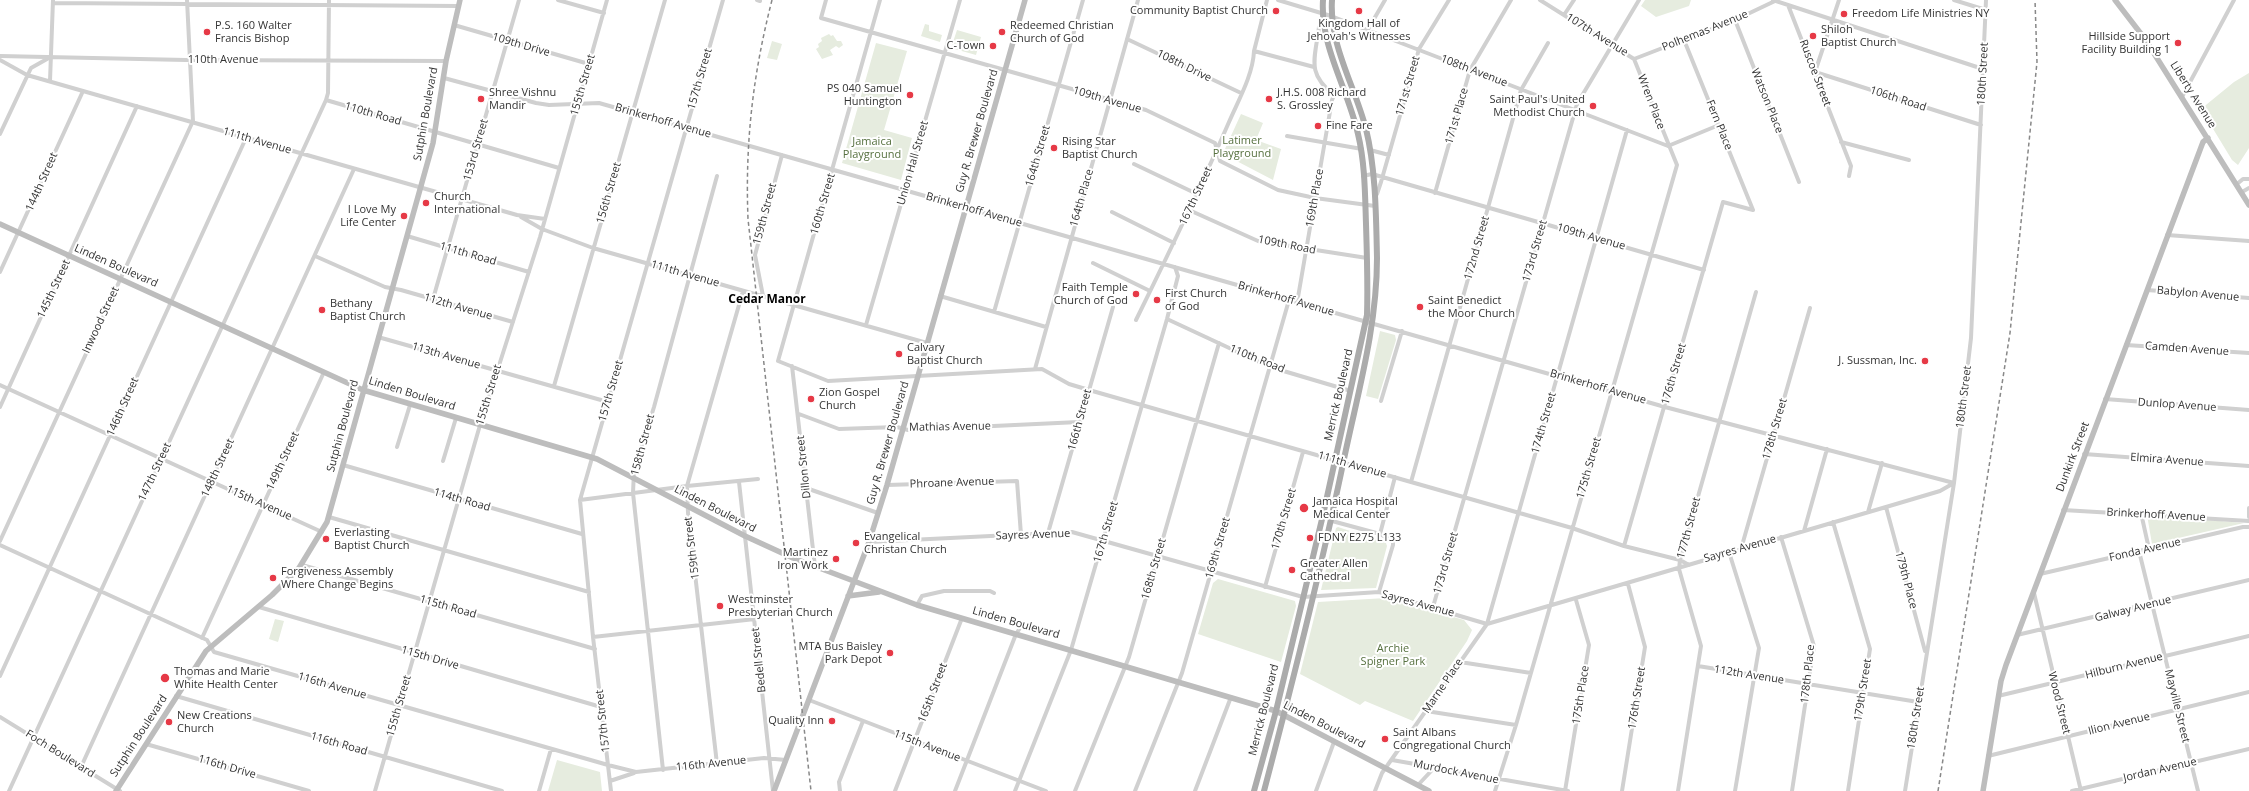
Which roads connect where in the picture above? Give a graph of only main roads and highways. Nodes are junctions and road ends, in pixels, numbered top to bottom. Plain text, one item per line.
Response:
1 (1024, 0) edge
2 (1323, 0) edge
3 (1332, 0) edge
4 (2115, 0) edge
5 (459, 3) edge
6 (2208, 138) junction
7 (2249, 206) edge
8 (0, 224) edge
9 (363, 390) junction
10 (854, 582) junction
11 (881, 592) junction
12 (848, 596) junction
13 (1276, 711) junction
14 (1284, 715) junction
15 (117, 790) edge
16 (774, 791) edge
17 (1254, 791) edge
18 (1264, 791) edge
19 (1429, 791) edge
20 (1983, 791) edge

1 - 10 main road, Guy R. Brewer Boulevard
2 - 13 main road, Merrick Boulevard
3 - 14 main road, Merrick Boulevard
4 - 6 main road, Liberty Avenue
5 - 9 main road, Sutphin Boulevard
6 - 7 main road, Liberty Avenue
6 - 20 main road, Dunkirk Street
8 - 9 main road, Linden Boulevard
9 - 10 main road, Linden Boulevard
9 - 15 main road, Sutphin Boulevard
10 - 11 main road, Linden Boulevard
10 - 12 main road, Guy R. Brewer Boulevard
11 - 12 main road
11 - 13 main road, Linden Boulevard
12 - 16 main road, Guy R. Brewer Boulevard
13 - 14 main road, Linden Boulevard
13 - 17 main road, Merrick Boulevard
14 - 18 main road, Merrick Boulevard
14 - 19 main road, Linden Boulevard

